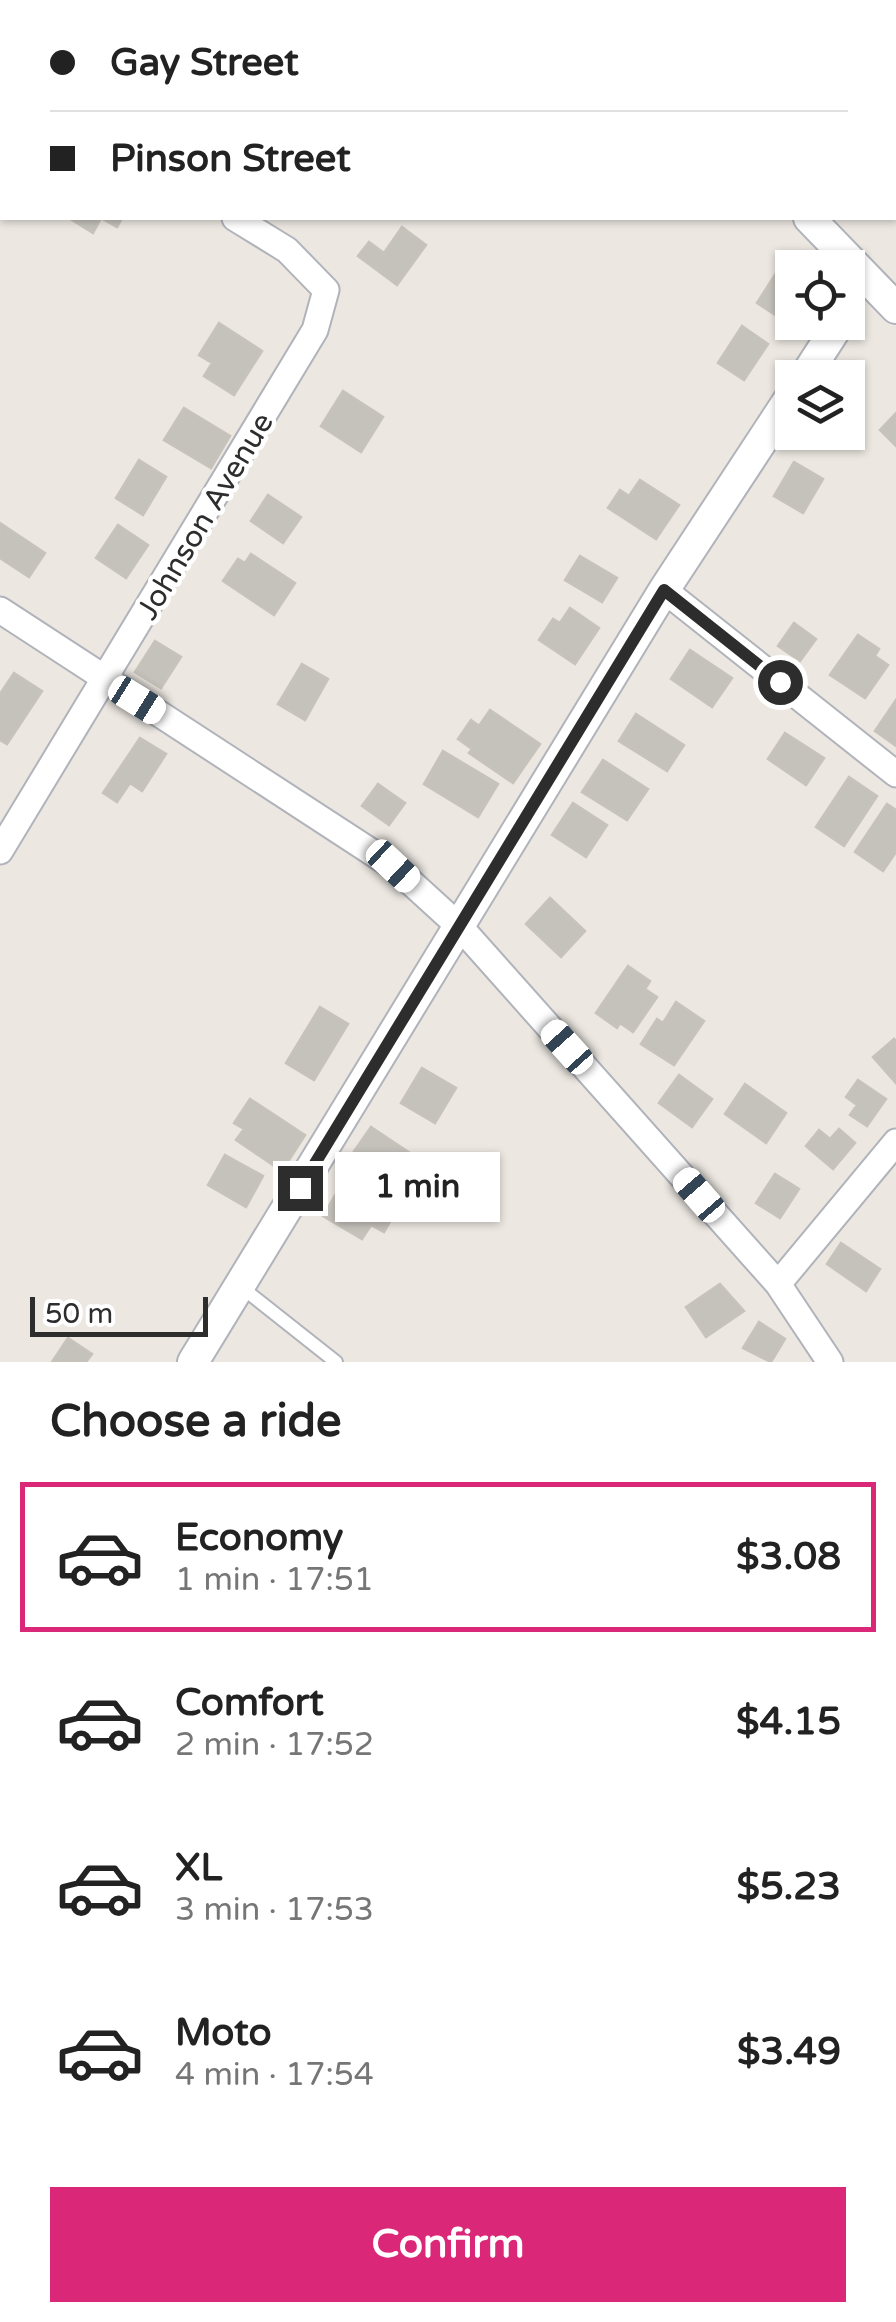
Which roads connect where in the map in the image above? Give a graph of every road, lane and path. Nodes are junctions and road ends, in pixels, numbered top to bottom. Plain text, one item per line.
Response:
1 (238, 220) edge
2 (811, 220) edge
3 (868, 279) junction
4 (865, 284) edge
5 (896, 308) edge
6 (775, 421) edge
7 (664, 590) junction
8 (0, 610) edge
9 (107, 681) junction
10 (896, 774) edge
11 (0, 851) edge
12 (461, 928) junction
13 (896, 1142) edge
14 (778, 1284) junction
15 (240, 1286) junction
16 (194, 1362) edge
17 (336, 1362) edge
18 (830, 1362) edge

1 - 9 street, Johnson Avenue
2 - 3 street
3 - 4 street
3 - 5 street
6 - 7 street
7 - 10 street
7 - 12 street
8 - 9 street
9 - 11 street, Johnson Avenue
9 - 12 street
12 - 14 street
12 - 15 street
13 - 14 street
14 - 18 street
15 - 16 street
15 - 17 lane

